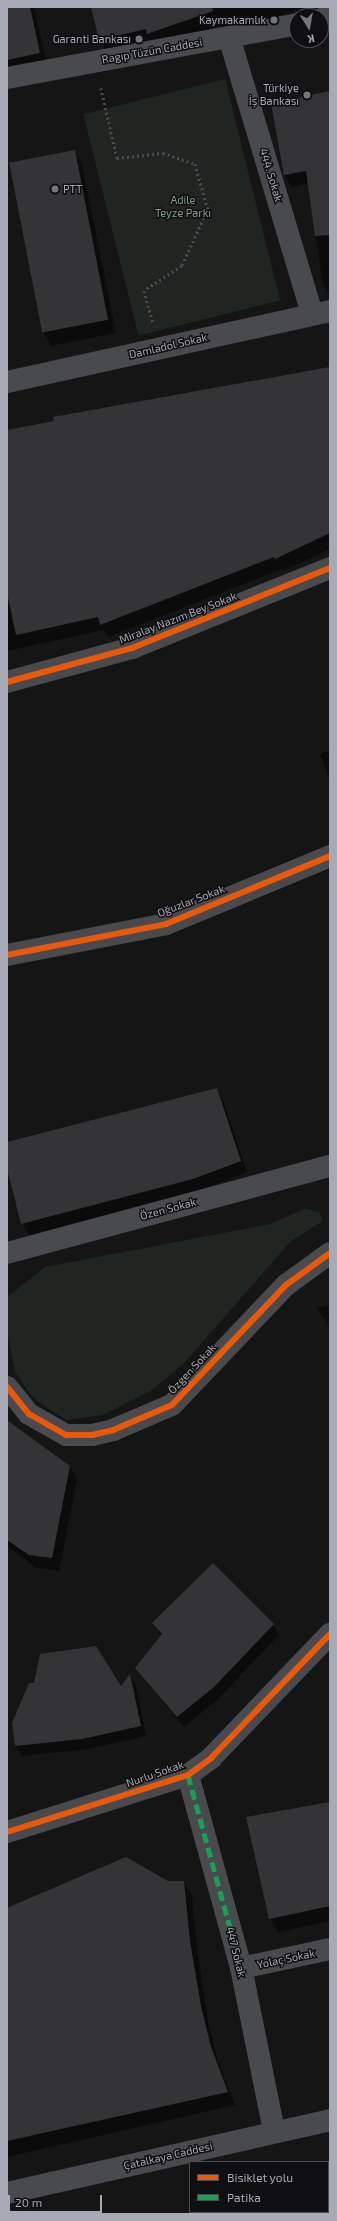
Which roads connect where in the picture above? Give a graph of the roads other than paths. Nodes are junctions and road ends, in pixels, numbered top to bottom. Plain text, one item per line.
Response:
1 (289, 26) edge
2 (229, 37) junction
3 (7, 78) edge
4 (321, 312) edge
5 (7, 382) edge
6 (330, 568) edge
7 (7, 682) edge
8 (330, 856) edge
9 (7, 955) edge
10 (330, 1166) edge
11 (7, 1252) edge
12 (330, 1252) edge
13 (7, 1387) edge
14 (330, 1634) edge
15 (188, 1775) junction
16 (7, 1832) edge
17 (330, 1949) edge
18 (241, 1968) junction
19 (330, 2120) edge
20 (274, 2131) junction
21 (7, 2194) edge

1 - 2 street, Ragıp Tüzün Caddesi
2 - 3 street, Ragıp Tüzün Caddesi
2 - 4 street, 444. Sokak
4 - 5 street, Damladol Sokak
6 - 7 street, Miralay Nazım Bey Sokak
8 - 9 street, Oğuzlar Sokak
10 - 11 street, Özen Sokak
12 - 13 street, Özgen Sokak
14 - 15 street, Nurlu Sokak
15 - 16 street, Nurlu Sokak
15 - 18 street, 447 Sokak
17 - 18 street, Yolaç Sokak
18 - 20 street, 447 Sokak
19 - 20 street, Çatalkaya Caddesi
20 - 21 street, Çatalkaya Caddesi

